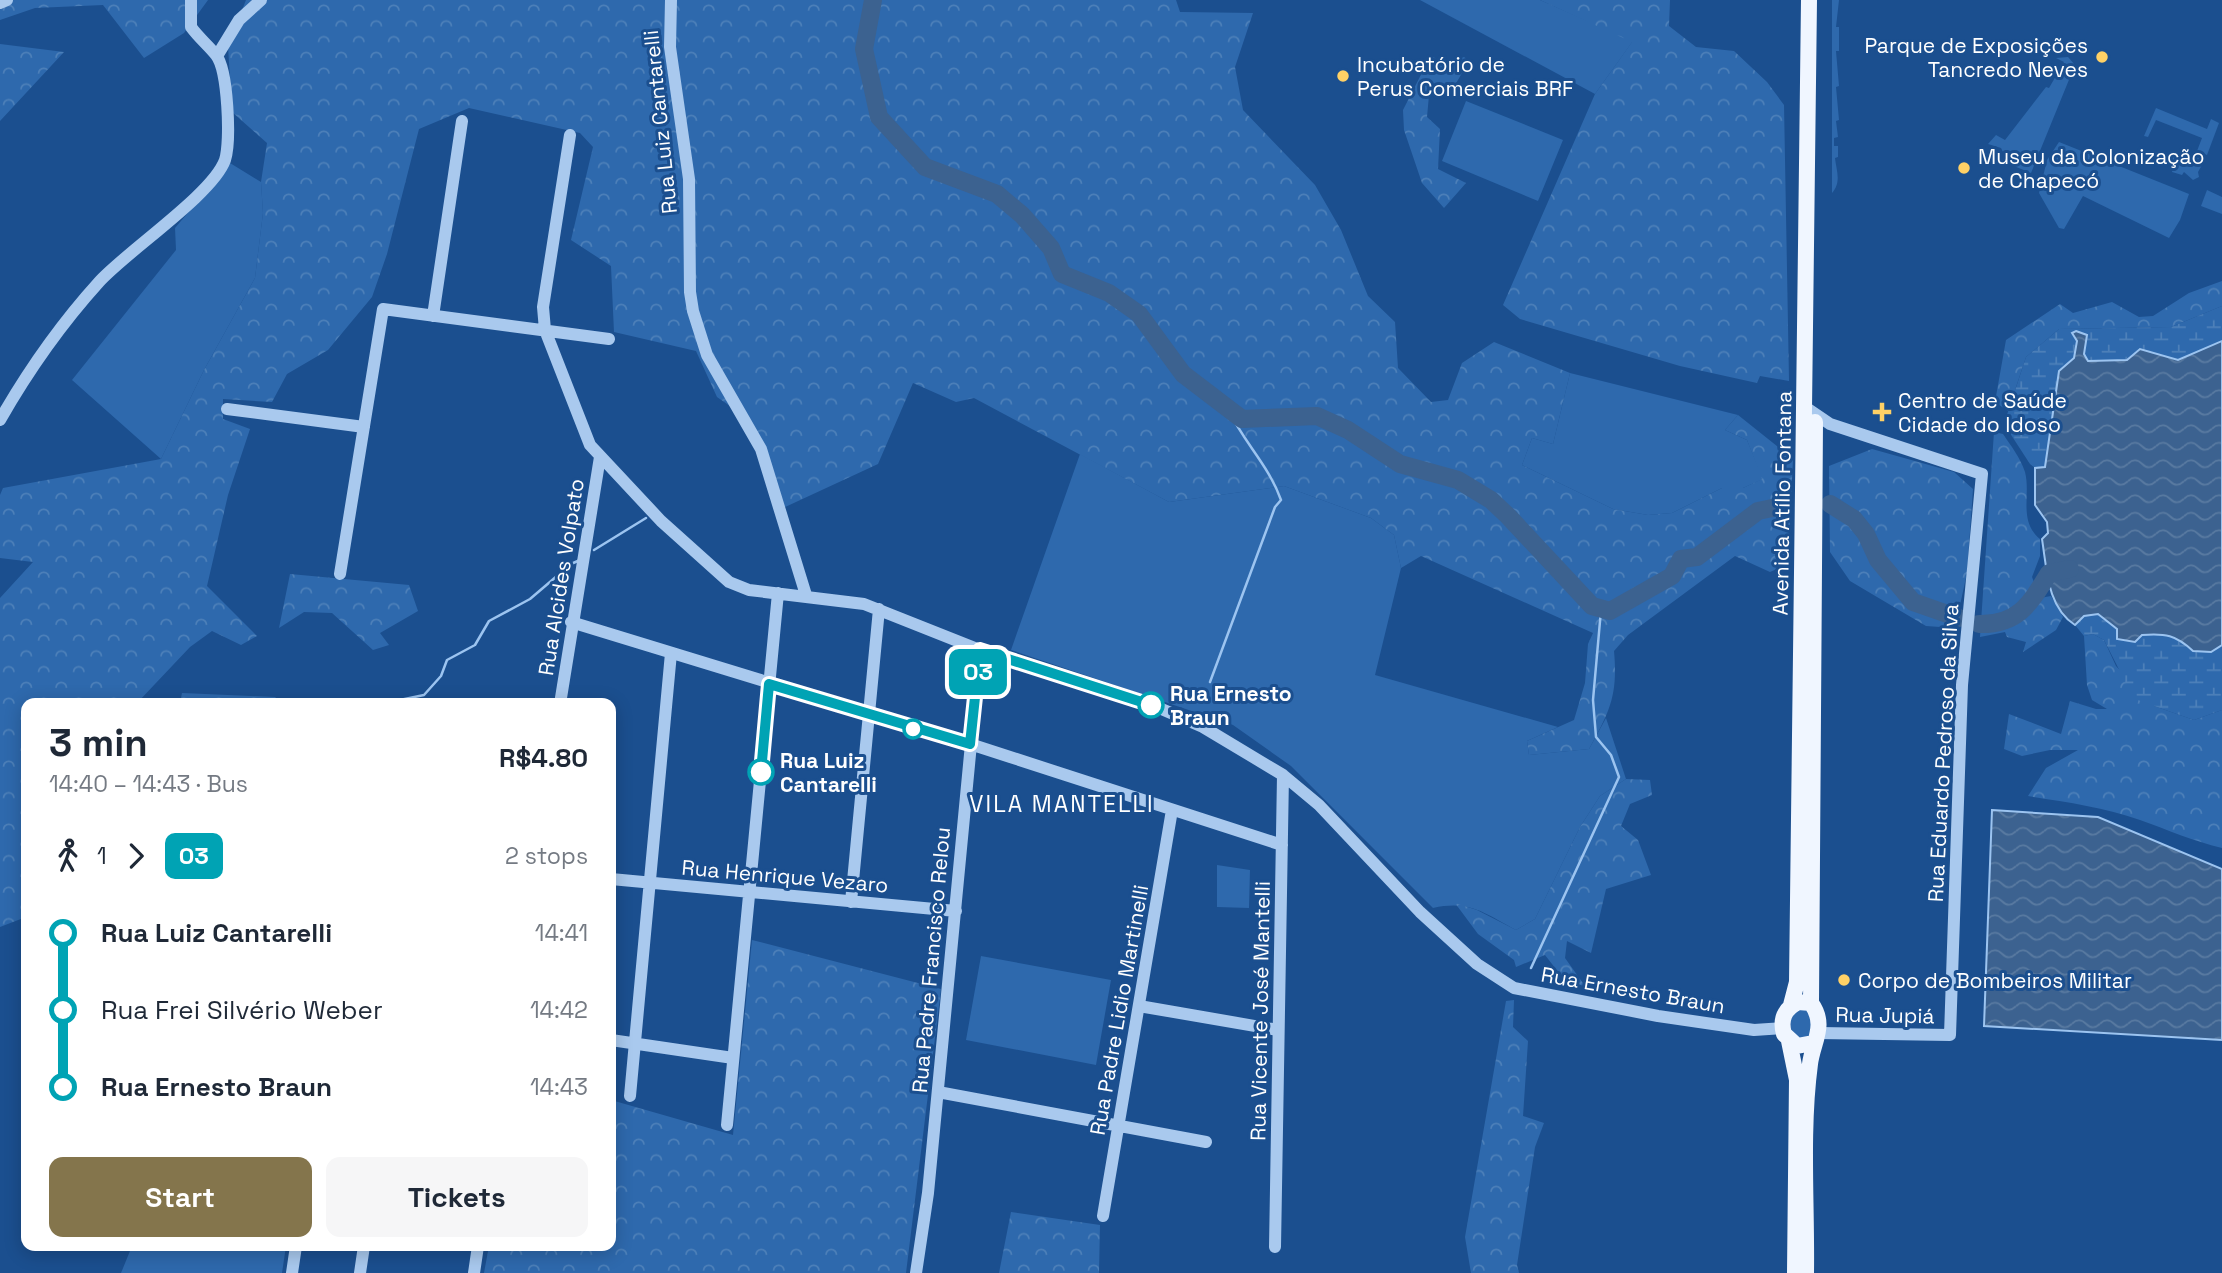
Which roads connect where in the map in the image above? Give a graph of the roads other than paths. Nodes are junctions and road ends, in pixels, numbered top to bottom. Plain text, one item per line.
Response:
1 (7, 0) edge
2 (191, 0) edge
3 (261, 0) edge
4 (671, 0) edge
5 (1809, 0) edge
6 (1818, 0) edge
7 (0, 2) edge
8 (217, 56) junction
9 (462, 121) dead end
10 (570, 135) dead end
11 (433, 316) junction
12 (545, 330) junction
13 (610, 339) dead end
14 (227, 409) dead end
15 (1810, 411) junction
16 (0, 420) edge
17 (364, 427) junction
18 (600, 457) junction
19 (340, 574) dead end
20 (778, 593) junction
21 (806, 595) junction
22 (879, 609) junction
23 (571, 622) junction
24 (980, 650) junction
25 (671, 653) junction
26 (769, 684) junction
27 (561, 698) edge
28 (869, 715) junction
29 (970, 744) junction
30 (1283, 775) junction
31 (1172, 810) junction
32 (1282, 845) junction
33 (616, 880) edge
34 (650, 883) junction
35 (749, 892) junction
36 (851, 902) junction
37 (956, 911) junction
38 (1811, 1003) junction
39 (1791, 1005) junction
40 (1139, 1006) junction
41 (1278, 1030) junction
42 (1786, 1034) junction
43 (1950, 1035) joint
44 (1816, 1038) junction
45 (616, 1041) edge
46 (635, 1044) junction
47 (733, 1058) junction
48 (938, 1092) junction
49 (630, 1096) dead end
50 (727, 1125) dead end
51 (1119, 1126) junction
52 (1206, 1142) dead end
53 (1103, 1216) dead end
54 (1275, 1247) dead end
55 (295, 1251) edge
56 (363, 1251) edge
57 (477, 1251) edge
58 (292, 1273) edge
59 (360, 1273) edge
60 (474, 1273) edge
61 (916, 1273) edge
62 (1795, 1273) edge
63 (1806, 1273) edge

1 - 7 street
2 - 8 street
3 - 8 street
4 - 21 street, Rua Luiz Cantarelli
5 - 15 main road, Avenida Atílio Fontana
6 - 15 main road, Avenida Atílio Fontana
8 - 16 street
9 - 11 street
10 - 12 street
11 - 12 street
11 - 17 street
12 - 13 street
12 - 18 street, Rua Ernesto Braun
14 - 17 street
15 - 38 main road, Avenida Atílio Fontana
15 - 39 main road, Avenida Atílio Fontana
15 - 43 street, Rua Eduardo Pedroso da Silva
17 - 19 street
18 - 20 street, Rua Ernesto Braun
18 - 23 street, Rua Alcides Volpato
20 - 21 street, Rua Ernesto Braun
20 - 26 street
21 - 22 street, Rua Ernesto Braun
22 - 24 street, Rua Ernesto Braun
22 - 28 street
23 - 25 street
23 - 27 street, Rua Alcides Volpato
24 - 29 street, Rua Padre Francisco Relou
24 - 30 street, Rua Ernesto Braun
25 - 26 street
25 - 34 street
26 - 28 street
26 - 35 street
28 - 29 street
28 - 36 street
29 - 31 street
29 - 37 street, Rua Padre Francisco Relou
30 - 32 street, Rua Vicente José Mantelli
30 - 42 street, Rua Ernesto Braun
31 - 32 street
31 - 40 street, Rua Padre Lidio Martinelli
32 - 41 street, Rua Vicente José Mantelli
33 - 34 street, Rua Henrique Vezaro
34 - 35 street, Rua Henrique Vezaro
34 - 46 street
35 - 36 street, Rua Henrique Vezaro
35 - 47 street
36 - 37 street, Rua Henrique Vezaro
37 - 48 street, Rua Padre Francisco Relou
38 - 39 main road
38 - 44 main road
39 - 42 main road
40 - 41 street
40 - 51 street, Rua Padre Lidio Martinelli
41 - 54 street, Rua Vicente José Mantelli
42 - 44 main road
42 - 62 main road
43 - 44 street, Rua Jupiá
44 - 63 main road
45 - 46 street
46 - 47 street
46 - 49 street
47 - 50 street
48 - 51 street
48 - 61 street, Rua Padre Francisco Relou
51 - 52 street
51 - 53 street, Rua Padre Lidio Martinelli
55 - 58 street
56 - 59 street
57 - 60 street

